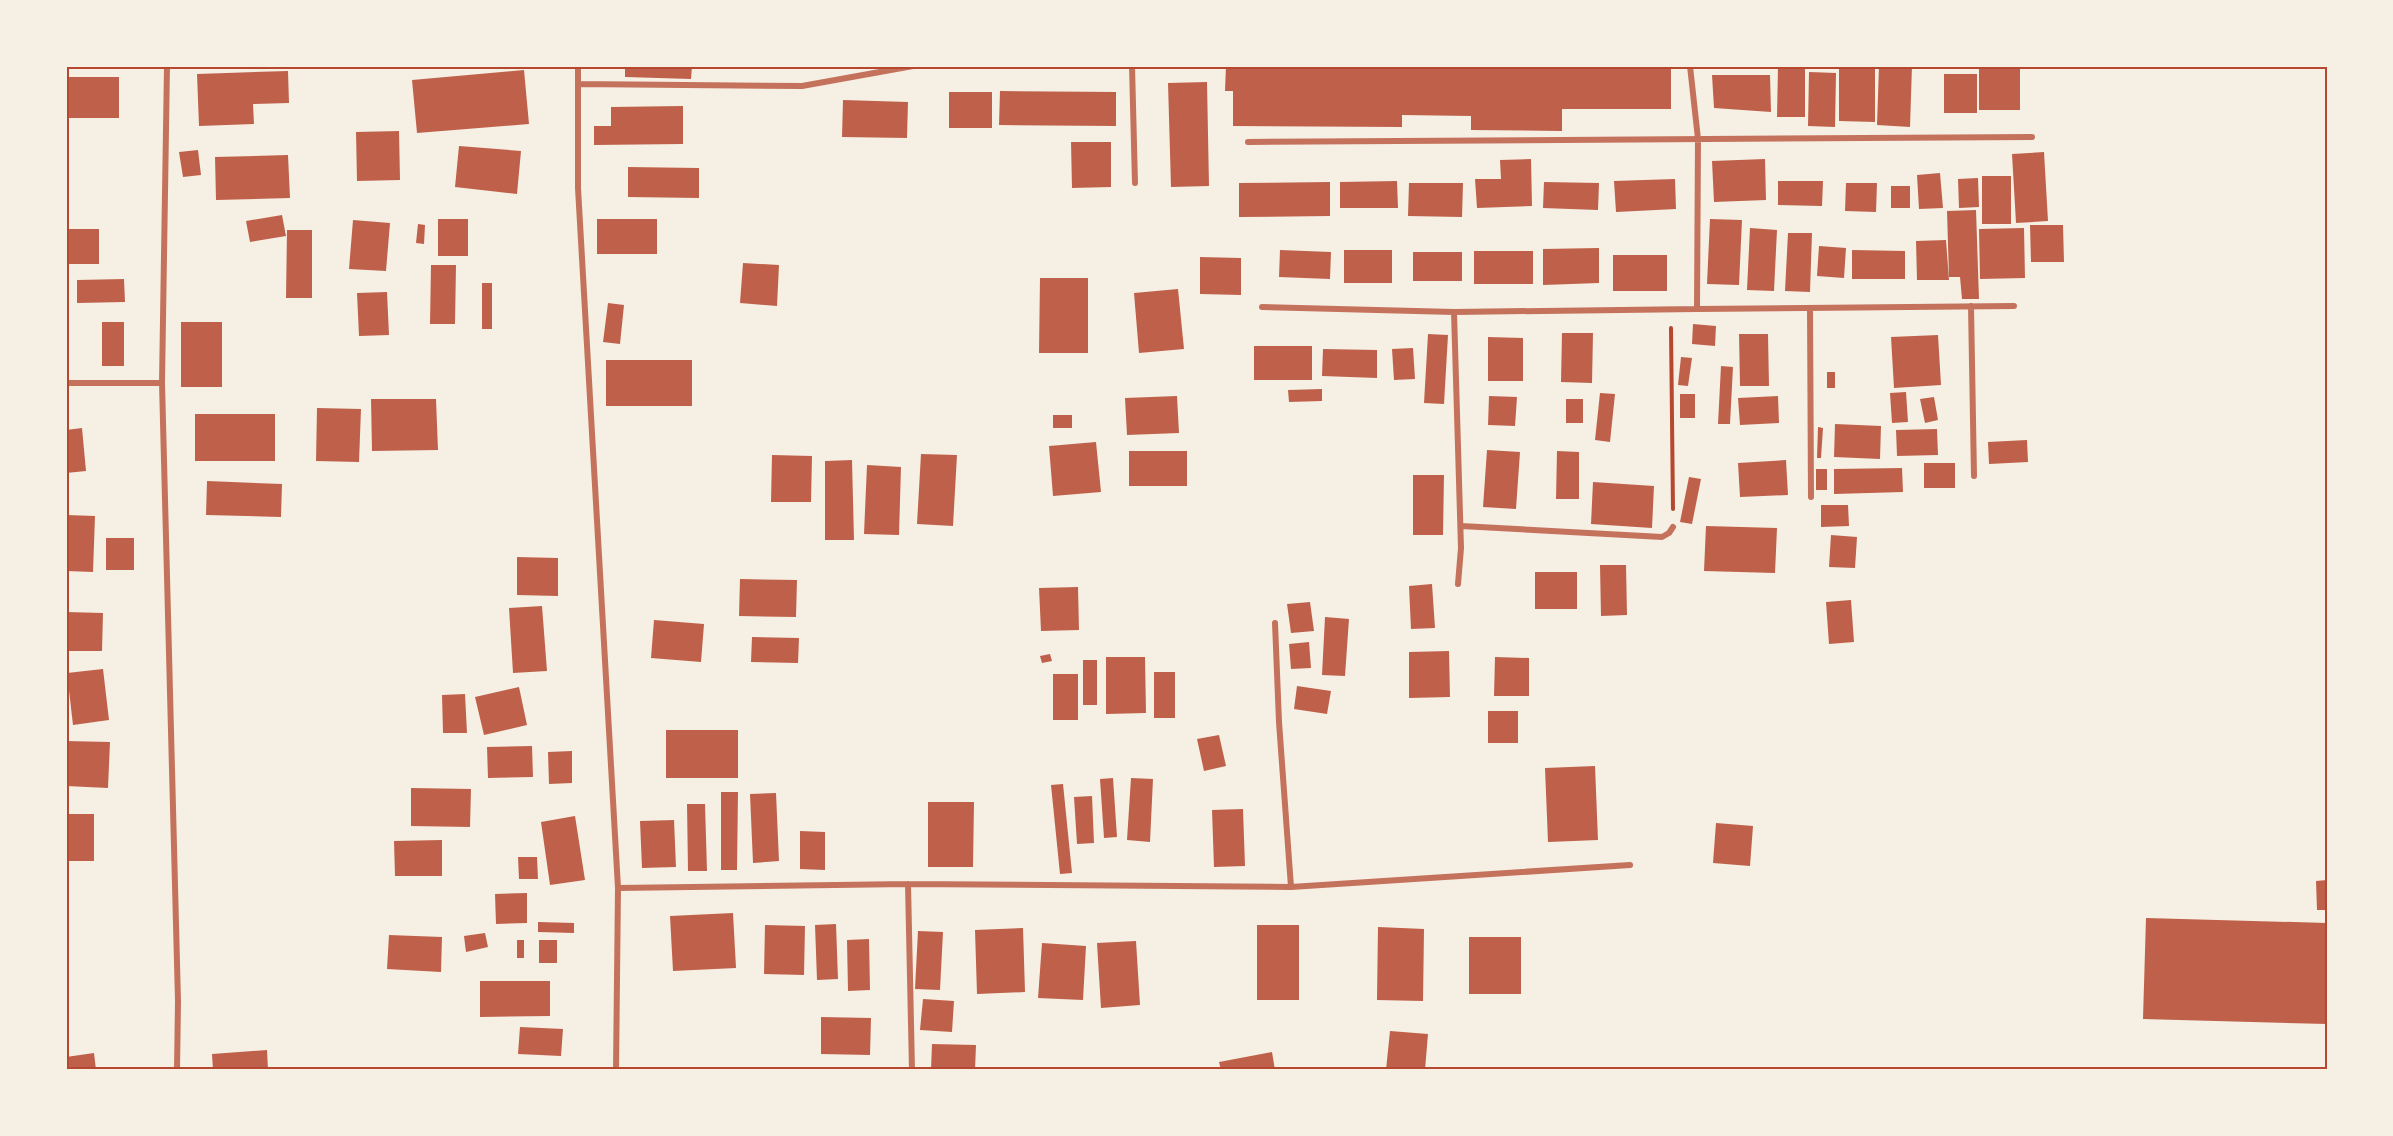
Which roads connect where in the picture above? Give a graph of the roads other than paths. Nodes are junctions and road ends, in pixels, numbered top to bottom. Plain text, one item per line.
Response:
1 (167, 66) edge
2 (578, 66) edge
3 (913, 66) edge
4 (1132, 66) edge
5 (1690, 66) edge
6 (902, 67) edge
7 (578, 84) junction
8 (2032, 137) dead end
9 (1698, 139) junction
10 (1248, 142) dead end
11 (1135, 183) dead end
12 (1971, 306) junction
13 (2014, 306) dead end
14 (1262, 308) dead end
15 (1810, 308) junction
16 (1697, 309) junction
17 (1454, 312) junction
18 (66, 383) edge
19 (162, 383) junction
20 (1974, 476) dead end
21 (1811, 497) dead end
22 (1461, 525) junction
23 (1673, 527) road end
24 (1458, 584) dead end
25 (1275, 623) dead end
26 (1630, 865) dead end
27 (908, 884) junction
28 (1291, 887) junction
29 (618, 888) junction
30 (177, 1070) edge
31 (616, 1070) edge
32 (912, 1070) edge

1 - 19 street
2 - 7 street
3 - 6 street
4 - 11 street
5 - 9 street
6 - 7 street
7 - 29 street
8 - 9 street
9 - 10 street
9 - 16 street
12 - 13 street
12 - 15 street
12 - 20 street
14 - 17 street
15 - 16 street
15 - 21 street
16 - 17 street
17 - 22 street
18 - 19 street
19 - 30 street
22 - 23 street
22 - 24 street
25 - 28 street
26 - 28 street
27 - 28 street
27 - 29 street
27 - 32 street
29 - 31 street

